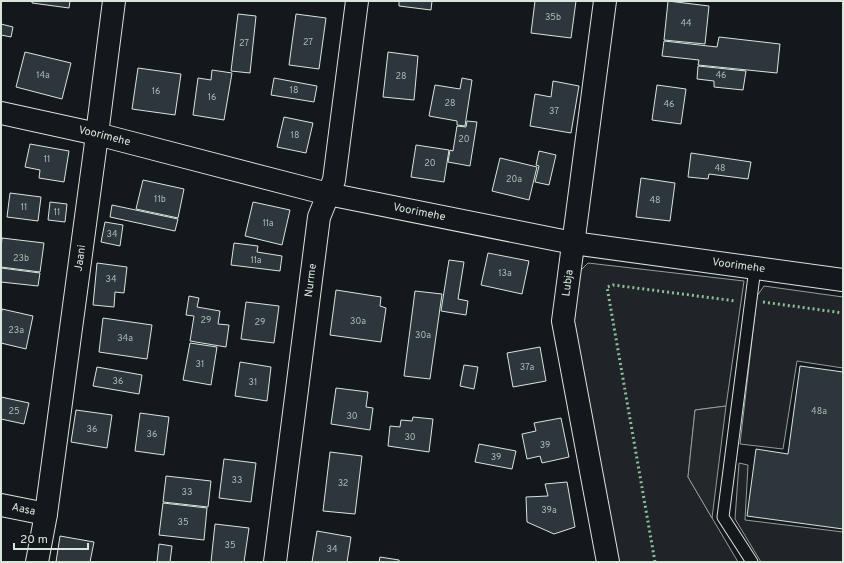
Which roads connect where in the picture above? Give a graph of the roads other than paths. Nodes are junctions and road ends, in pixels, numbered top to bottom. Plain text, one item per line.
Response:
1 (114, 1) edge
2 (357, 1) edge
3 (605, 1) edge
4 (1, 113) edge
5 (97, 134) junction
6 (328, 194) junction
7 (573, 242) junction
8 (755, 268) junction
9 (843, 280) edge
10 (1, 505) edge
11 (46, 514) junction
12 (37, 562) edge
13 (275, 562) edge
14 (608, 562) edge
15 (752, 562) edge

1 - 5 street, Jaani
2 - 6 street, Nurme
3 - 7 street, Lubja
4 - 5 street, Voorimehe
5 - 6 street, Voorimehe
5 - 11 street, Jaani
6 - 7 street, Voorimehe
6 - 13 street, Nurme
7 - 8 street, Voorimehe
7 - 14 street, Lubja
8 - 9 street, Voorimehe
8 - 15 lane
10 - 11 street, Aasa
11 - 12 street, Jaani

